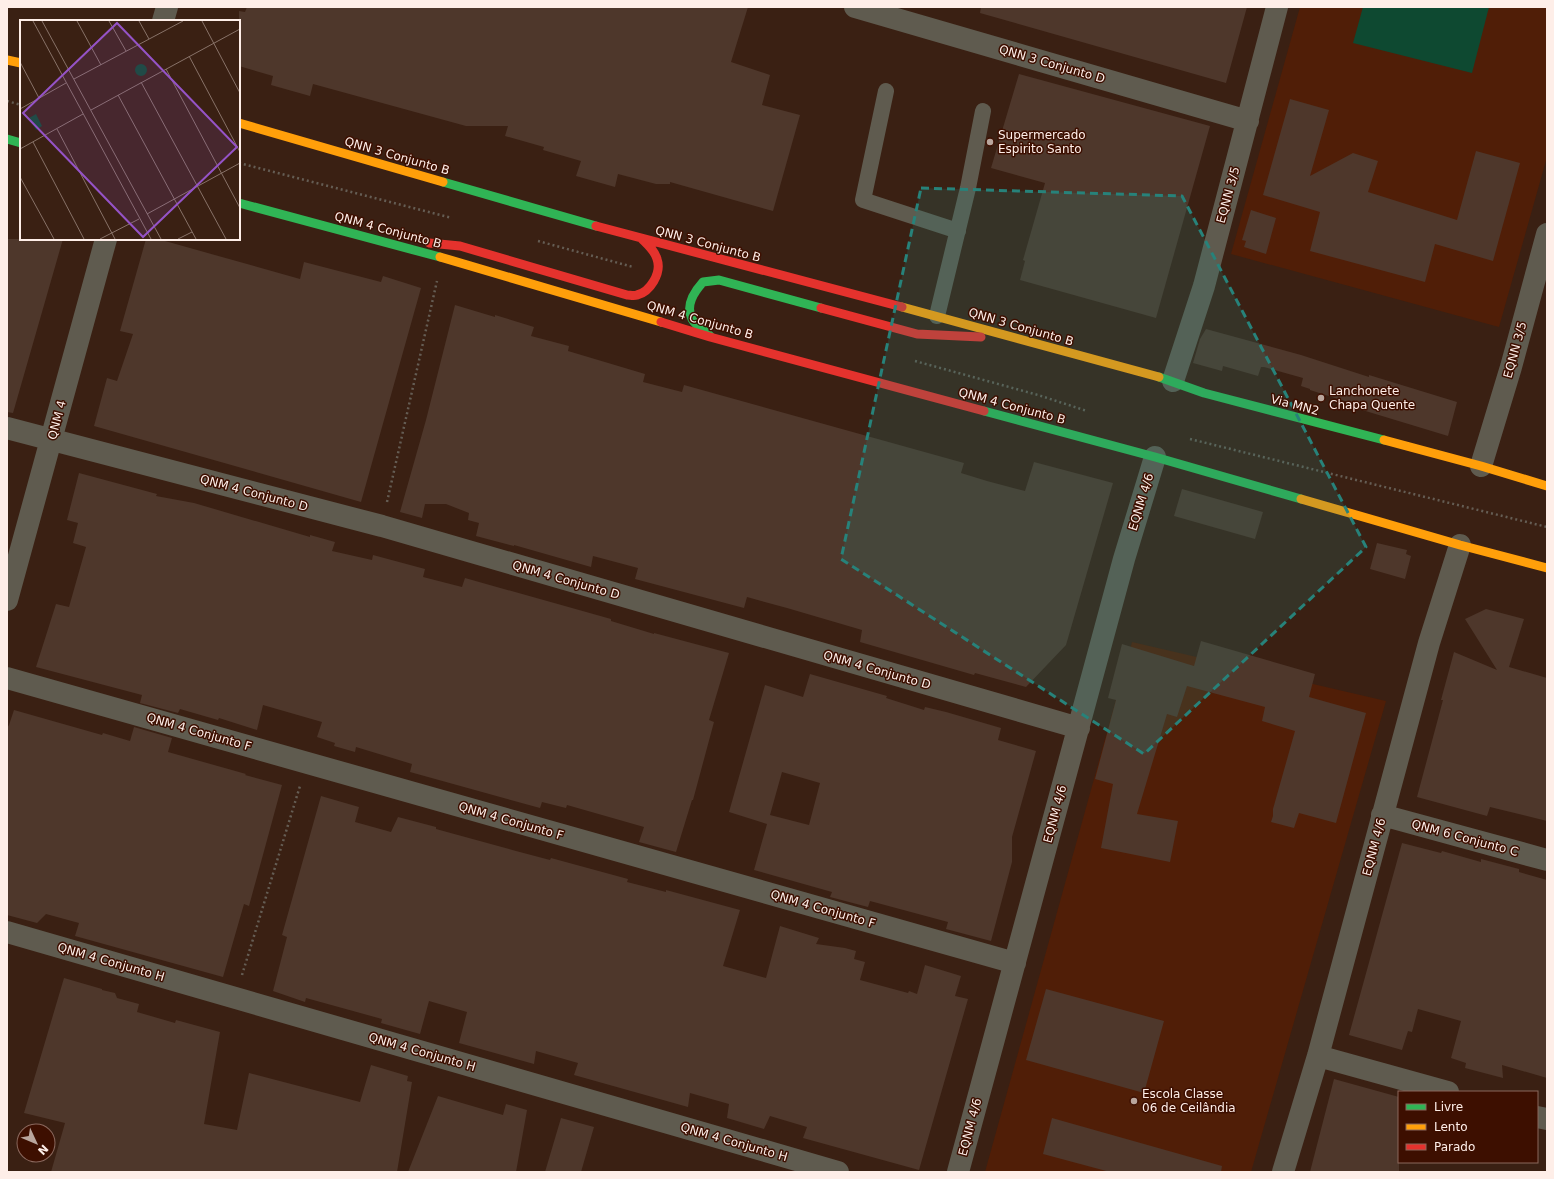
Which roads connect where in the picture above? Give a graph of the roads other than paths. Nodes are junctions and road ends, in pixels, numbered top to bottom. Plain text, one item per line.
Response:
1 (167, 7) edge
2 (855, 7) edge
3 (1277, 7) edge
4 (163, 20) edge
5 (7, 60) edge
6 (20, 63) edge
7 (886, 91) dead end
8 (983, 111) dead end
9 (1248, 121) junction
10 (240, 123) edge
11 (7, 139) edge
12 (20, 143) edge
13 (240, 202) edge
14 (958, 231) junction
15 (1547, 234) edge
16 (374, 239) junction
17 (642, 239) junction
18 (106, 240) edge
19 (937, 316) junction
20 (710, 337) junction
21 (1020, 339) junction
22 (1173, 382) junction
23 (7, 428) edge
24 (51, 440) junction
25 (1155, 458) junction
26 (1481, 466) junction
27 (1547, 486) edge
28 (1460, 545) junction
29 (1547, 568) edge
30 (7, 600) edge
31 (7, 678) edge
32 (1079, 728) junction
33 (1382, 815) junction
34 (1547, 860) edge
35 (7, 932) edge
36 (1015, 963) junction
37 (1318, 1056) junction
38 (1444, 1091) edge
39 (838, 1172) edge
40 (958, 1172) edge
41 (1283, 1172) edge

1 - 4 street
2 - 9 street, QNN 3 Conjunto D
3 - 9 street, EQNN 3/5
5 - 6 main road
7 - 14 lane
8 - 14 lane
9 - 22 street, EQNN 3/5
10 - 17 main road, QNN 3 Conjunto B
11 - 12 main road
13 - 16 main road, QNM 4 Conjunto B
14 - 19 lane
15 - 26 street, EQNN 3/5
16 - 17 main road
16 - 20 main road, QNM 4 Conjunto B
17 - 19 main road, QNN 3 Conjunto B
18 - 24 street, QNM 4
19 - 21 main road, QNN 3 Conjunto B
20 - 21 main road
20 - 25 main road, QNM 4 Conjunto B
21 - 22 main road, QNN 3 Conjunto B
22 - 26 main road, Via MN2
23 - 24 street, QNM 4 Conjunto D
24 - 30 street, QNM 4
24 - 32 street, QNM 4 Conjunto D
25 - 28 main road
25 - 32 street, EQNM 4/6
26 - 27 main road, Via MN2
28 - 29 main road
28 - 33 street, EQNM 4/6
31 - 36 street, QNM 4 Conjunto F
32 - 36 street, EQNM 4/6
33 - 34 street, QNM 6 Conjunto C
33 - 37 street, EQNM 4/6
35 - 39 street, QNM 4 Conjunto H
36 - 40 street, EQNM 4/6
37 - 38 street
37 - 41 street, EQNM 4/6

